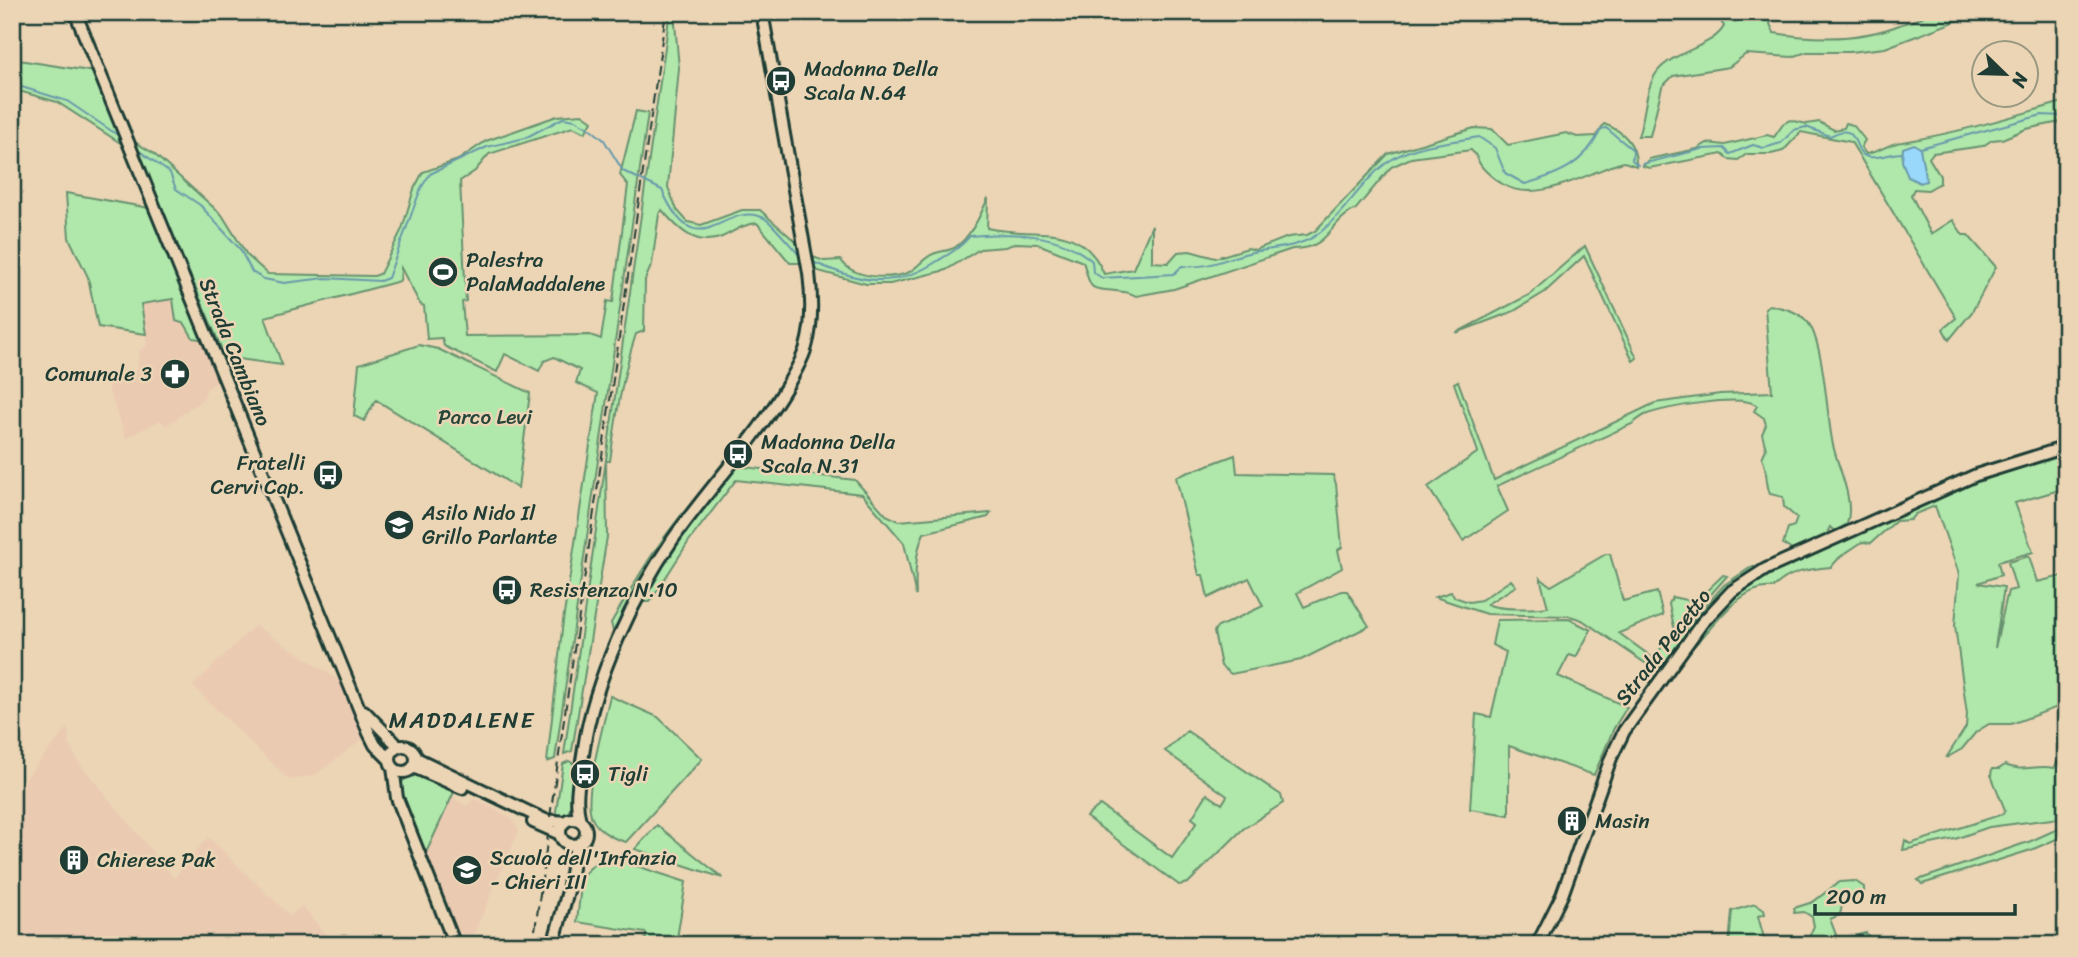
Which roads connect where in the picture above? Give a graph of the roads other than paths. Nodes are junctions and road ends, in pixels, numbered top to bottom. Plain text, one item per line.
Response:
1 (75, 12) edge
2 (762, 12) edge
3 (2066, 447) edge
4 (360, 706) junction
5 (399, 747) junction
6 (391, 764) junction
7 (411, 766) junction
8 (394, 785) junction
9 (576, 805) junction
10 (566, 821) junction
11 (580, 821) junction
12 (567, 841) junction
13 (455, 945) edge
14 (553, 945) edge
15 (1537, 945) edge

1 - 4 main road, Strada Cambiano
2 - 9 main road
3 - 15 main road, Strada Pecetto
4 - 5 main road, Strada Cambiano
4 - 6 main road, Strada Cambiano
5 - 6 main road
5 - 7 main road, Strada Cambiano
6 - 7 main road
6 - 8 main road
7 - 8 main road
7 - 10 main road
7 - 12 main road
8 - 13 main road
9 - 10 main road
9 - 11 main road
10 - 11 main road
10 - 12 main road
11 - 12 main road
12 - 14 main road

